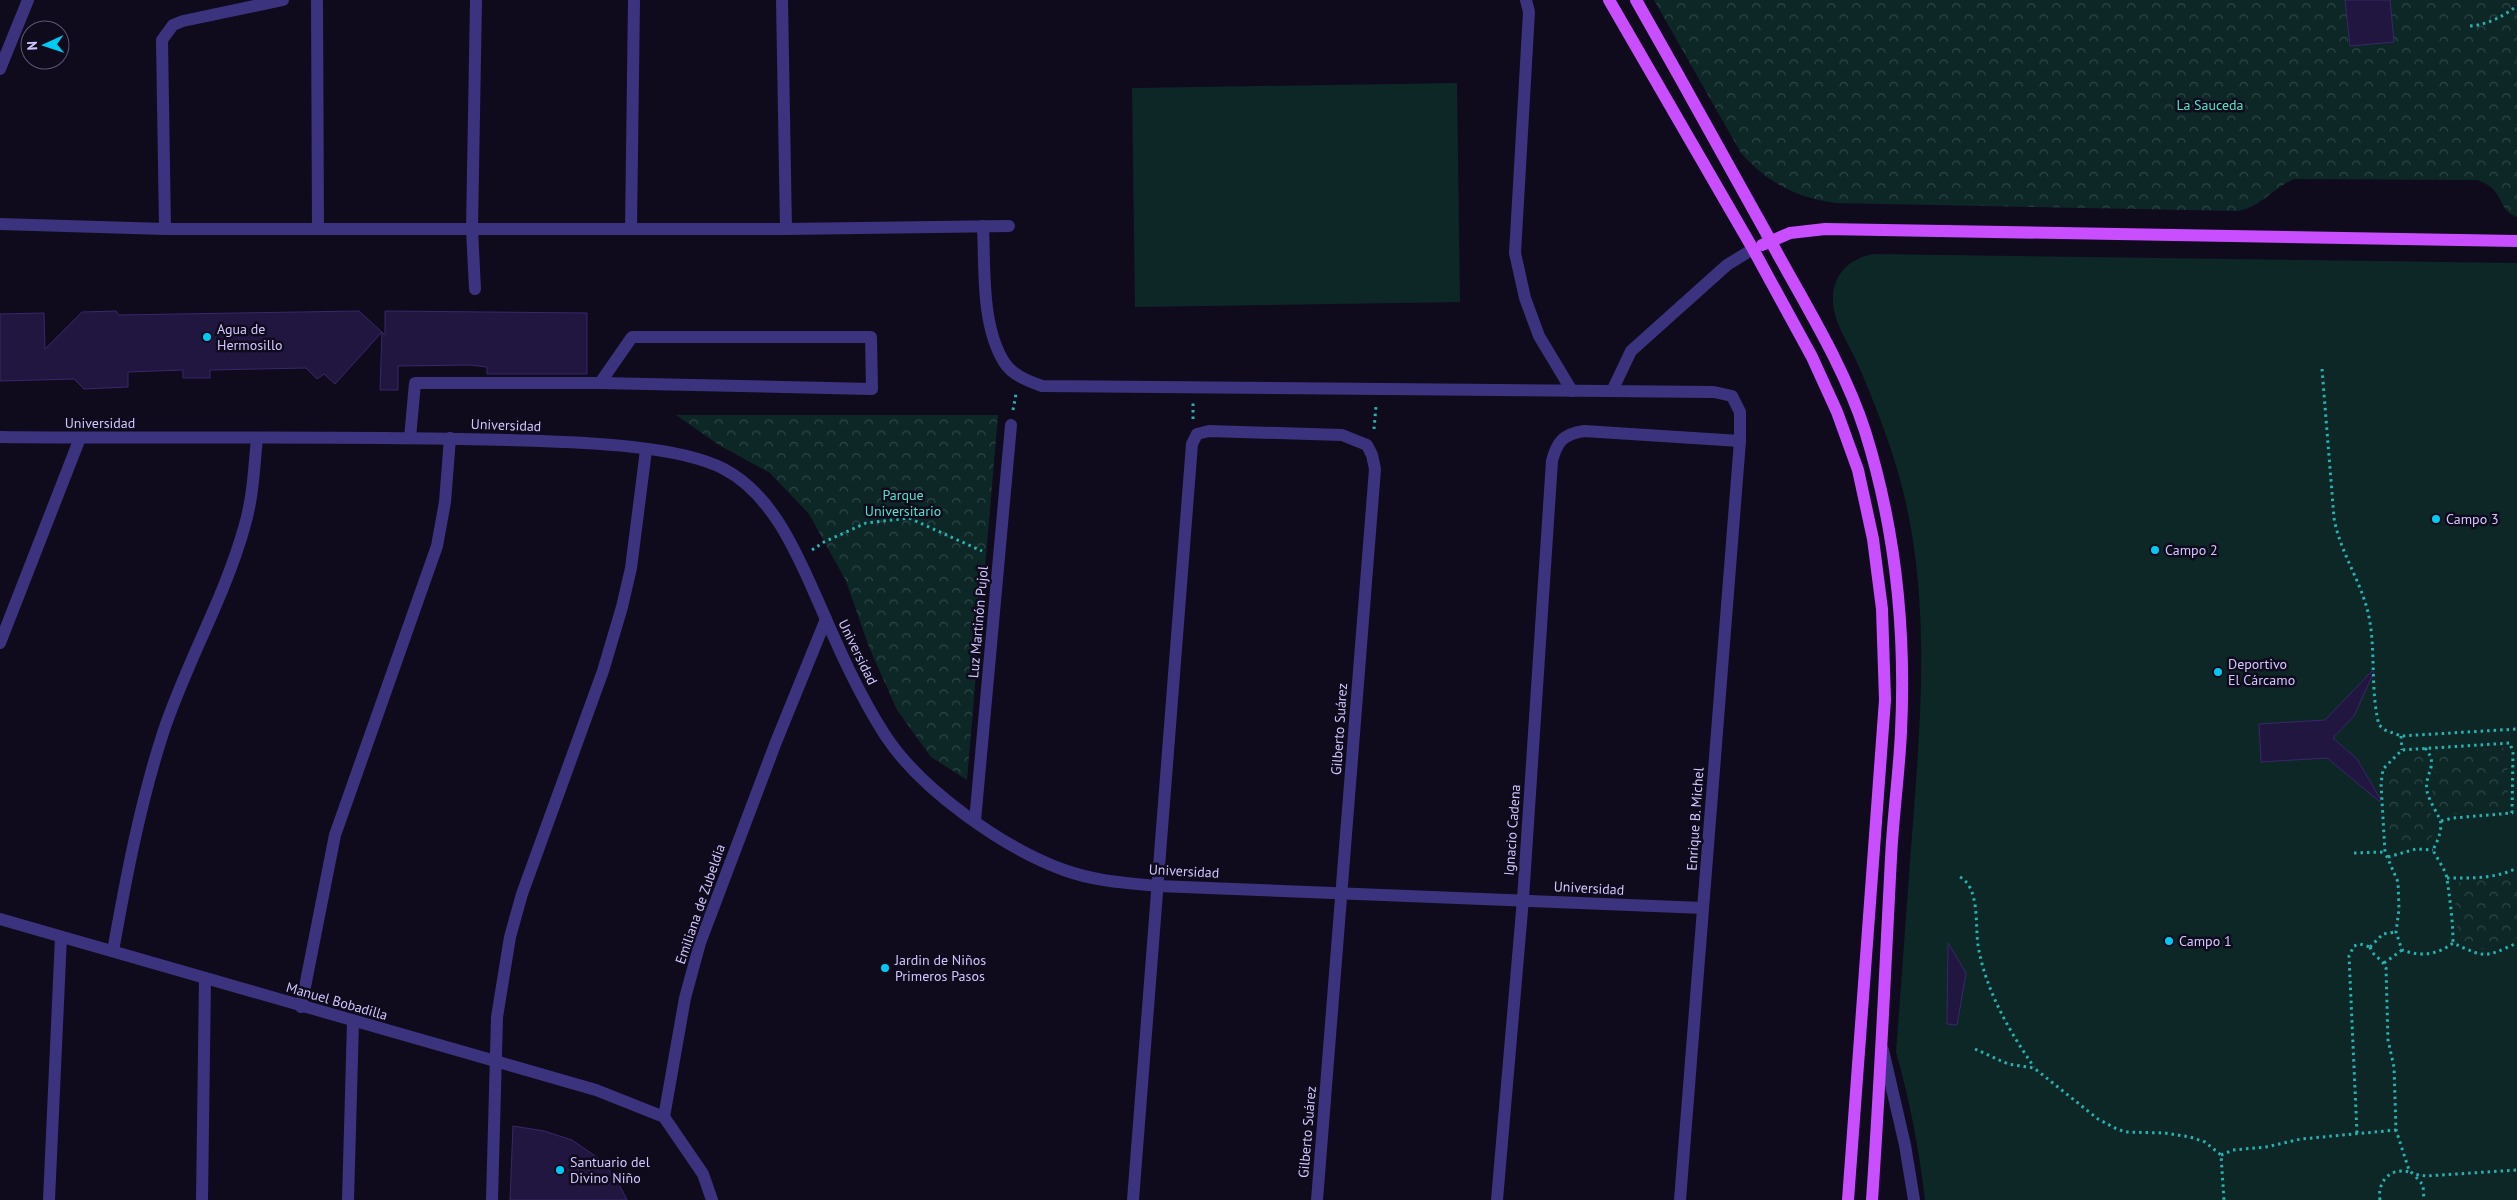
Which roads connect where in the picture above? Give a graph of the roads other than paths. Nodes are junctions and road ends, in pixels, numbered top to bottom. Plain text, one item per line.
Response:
1 (28, 0) edge
2 (283, 0) edge
3 (317, 0) edge
4 (476, 0) edge
5 (634, 0) edge
6 (782, 0) edge
7 (1526, 0) edge
8 (1609, 0) edge
9 (1636, 0) edge
10 (0, 69) edge
11 (0, 224) edge
12 (983, 226) junction
13 (1009, 226) dead end
14 (318, 228) junction
15 (631, 228) junction
16 (165, 229) junction
17 (472, 229) junction
18 (786, 229) junction
19 (1770, 241) junction
20 (2517, 241) edge
21 (1753, 249) junction
22 (475, 289) dead end
23 (600, 383) junction
24 (1572, 391) junction
25 (1612, 391) junction
26 (1011, 425) road end
27 (0, 438) edge
28 (80, 438) junction
29 (258, 438) junction
30 (410, 438) junction
31 (450, 438) junction
32 (1740, 441) junction
33 (646, 450) junction
34 (826, 619) junction
35 (0, 643) edge
36 (975, 821) junction
37 (1158, 886) junction
38 (1342, 893) junction
39 (1523, 900) junction
40 (1704, 908) junction
41 (0, 919) edge
42 (61, 936) junction
43 (113, 951) junction
44 (205, 978) junction
45 (301, 1006) junction
46 (353, 1022) junction
47 (1883, 1050) junction
48 (495, 1062) junction
49 (664, 1117) junction
50 (49, 1200) edge
51 (202, 1200) edge
52 (348, 1200) edge
53 (492, 1200) edge
54 (712, 1200) edge
55 (1133, 1200) edge
56 (1316, 1200) edge
57 (1497, 1200) edge
58 (1680, 1200) edge
59 (1848, 1200) edge
60 (1872, 1200) edge
61 (1914, 1200) edge

1 - 10 street
2 - 16 street
3 - 14 street
4 - 17 street
5 - 15 street
6 - 18 street
7 - 24 street
8 - 21 main road
9 - 19 main road
11 - 16 street
12 - 13 street
12 - 18 street
12 - 24 street
14 - 16 street
14 - 17 street
15 - 17 street
15 - 18 street
17 - 22 street
19 - 20 main road
19 - 21 main road
19 - 47 main road
21 - 25 street
21 - 59 main road
23 - 23 street
23 - 30 street
24 - 25 street
25 - 32 street, Enrique B. Michel
26 - 36 street, Luz Martinón Pujol
27 - 28 street, Universidad
28 - 29 street, Universidad
28 - 35 street
29 - 30 street, Universidad
29 - 43 street
30 - 31 street, Universidad
31 - 33 street, Universidad
31 - 45 street
32 - 39 street, Ignacio Cadena
32 - 40 street, Enrique B. Michel
33 - 34 street, Universidad
33 - 48 street
34 - 36 street, Universidad
34 - 49 street, Emiliana de Zubeldia
36 - 37 street, Universidad
37 - 38 street, Universidad
37 - 38 street, Gilberto Suárez
37 - 55 street
38 - 39 street, Universidad
38 - 56 street, Gilberto Suárez
39 - 40 street, Universidad
39 - 57 street, Ignacio Cadena
40 - 58 street, Enrique B. Michel
41 - 42 street, Manuel Bobadilla
42 - 43 street, Manuel Bobadilla
42 - 50 street
43 - 44 street, Manuel Bobadilla
44 - 45 street, Manuel Bobadilla
44 - 51 street
45 - 46 street, Manuel Bobadilla
46 - 48 street, Manuel Bobadilla
46 - 52 street
47 - 60 main road
47 - 61 street
48 - 49 street, Manuel Bobadilla
48 - 53 street
49 - 54 street

